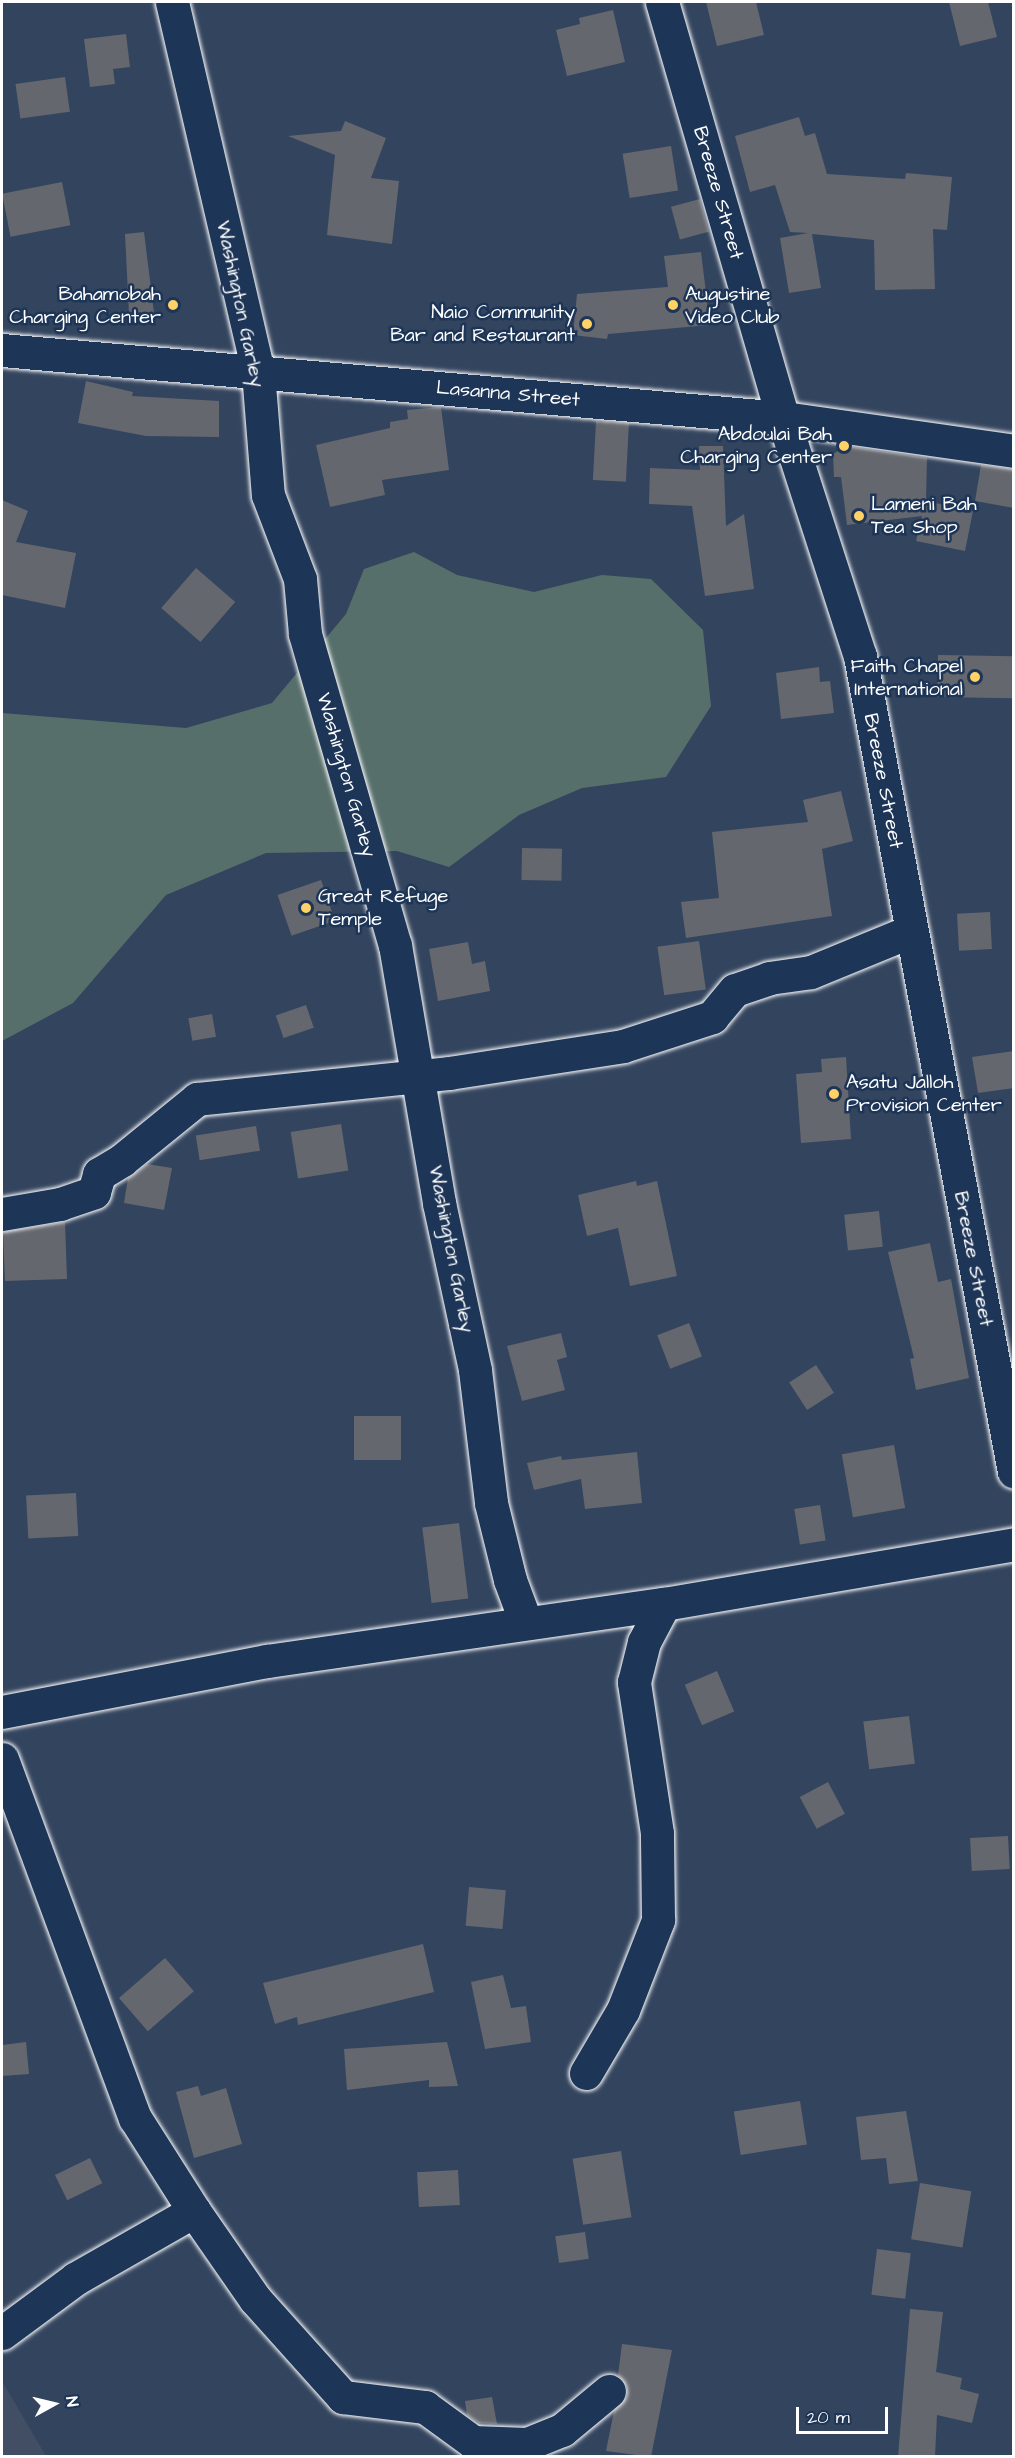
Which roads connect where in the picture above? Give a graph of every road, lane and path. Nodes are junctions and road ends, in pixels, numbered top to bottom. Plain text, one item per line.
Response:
1 (172, 2) edge
2 (662, 2) edge
3 (2, 350) edge
4 (258, 372) junction
5 (783, 418) junction
6 (1014, 451) edge
7 (911, 931) junction
8 (419, 1077) junction
9 (2, 1214) edge
10 (1014, 1472) edge
11 (1014, 1544) edge
12 (664, 1604) junction
13 (526, 1623) junction
14 (2, 1712) edge
15 (2, 1759) edge
16 (586, 2073) dead end
17 (194, 2211) junction
18 (2, 2333) edge
19 (609, 2391) dead end

1 - 4 street, Washington Garley
2 - 5 street, Breeze Street
3 - 4 street, Lasanna Street
4 - 5 street, Lasanna Street
4 - 8 street, Washington Garley
5 - 6 street, Lasanna Street
5 - 7 street, Breeze Street
7 - 8 street
7 - 10 street, Breeze Street
8 - 9 street
8 - 13 street, Washington Garley
11 - 12 street
12 - 13 street
12 - 16 street
13 - 14 street
15 - 17 street
17 - 18 street
17 - 19 street

